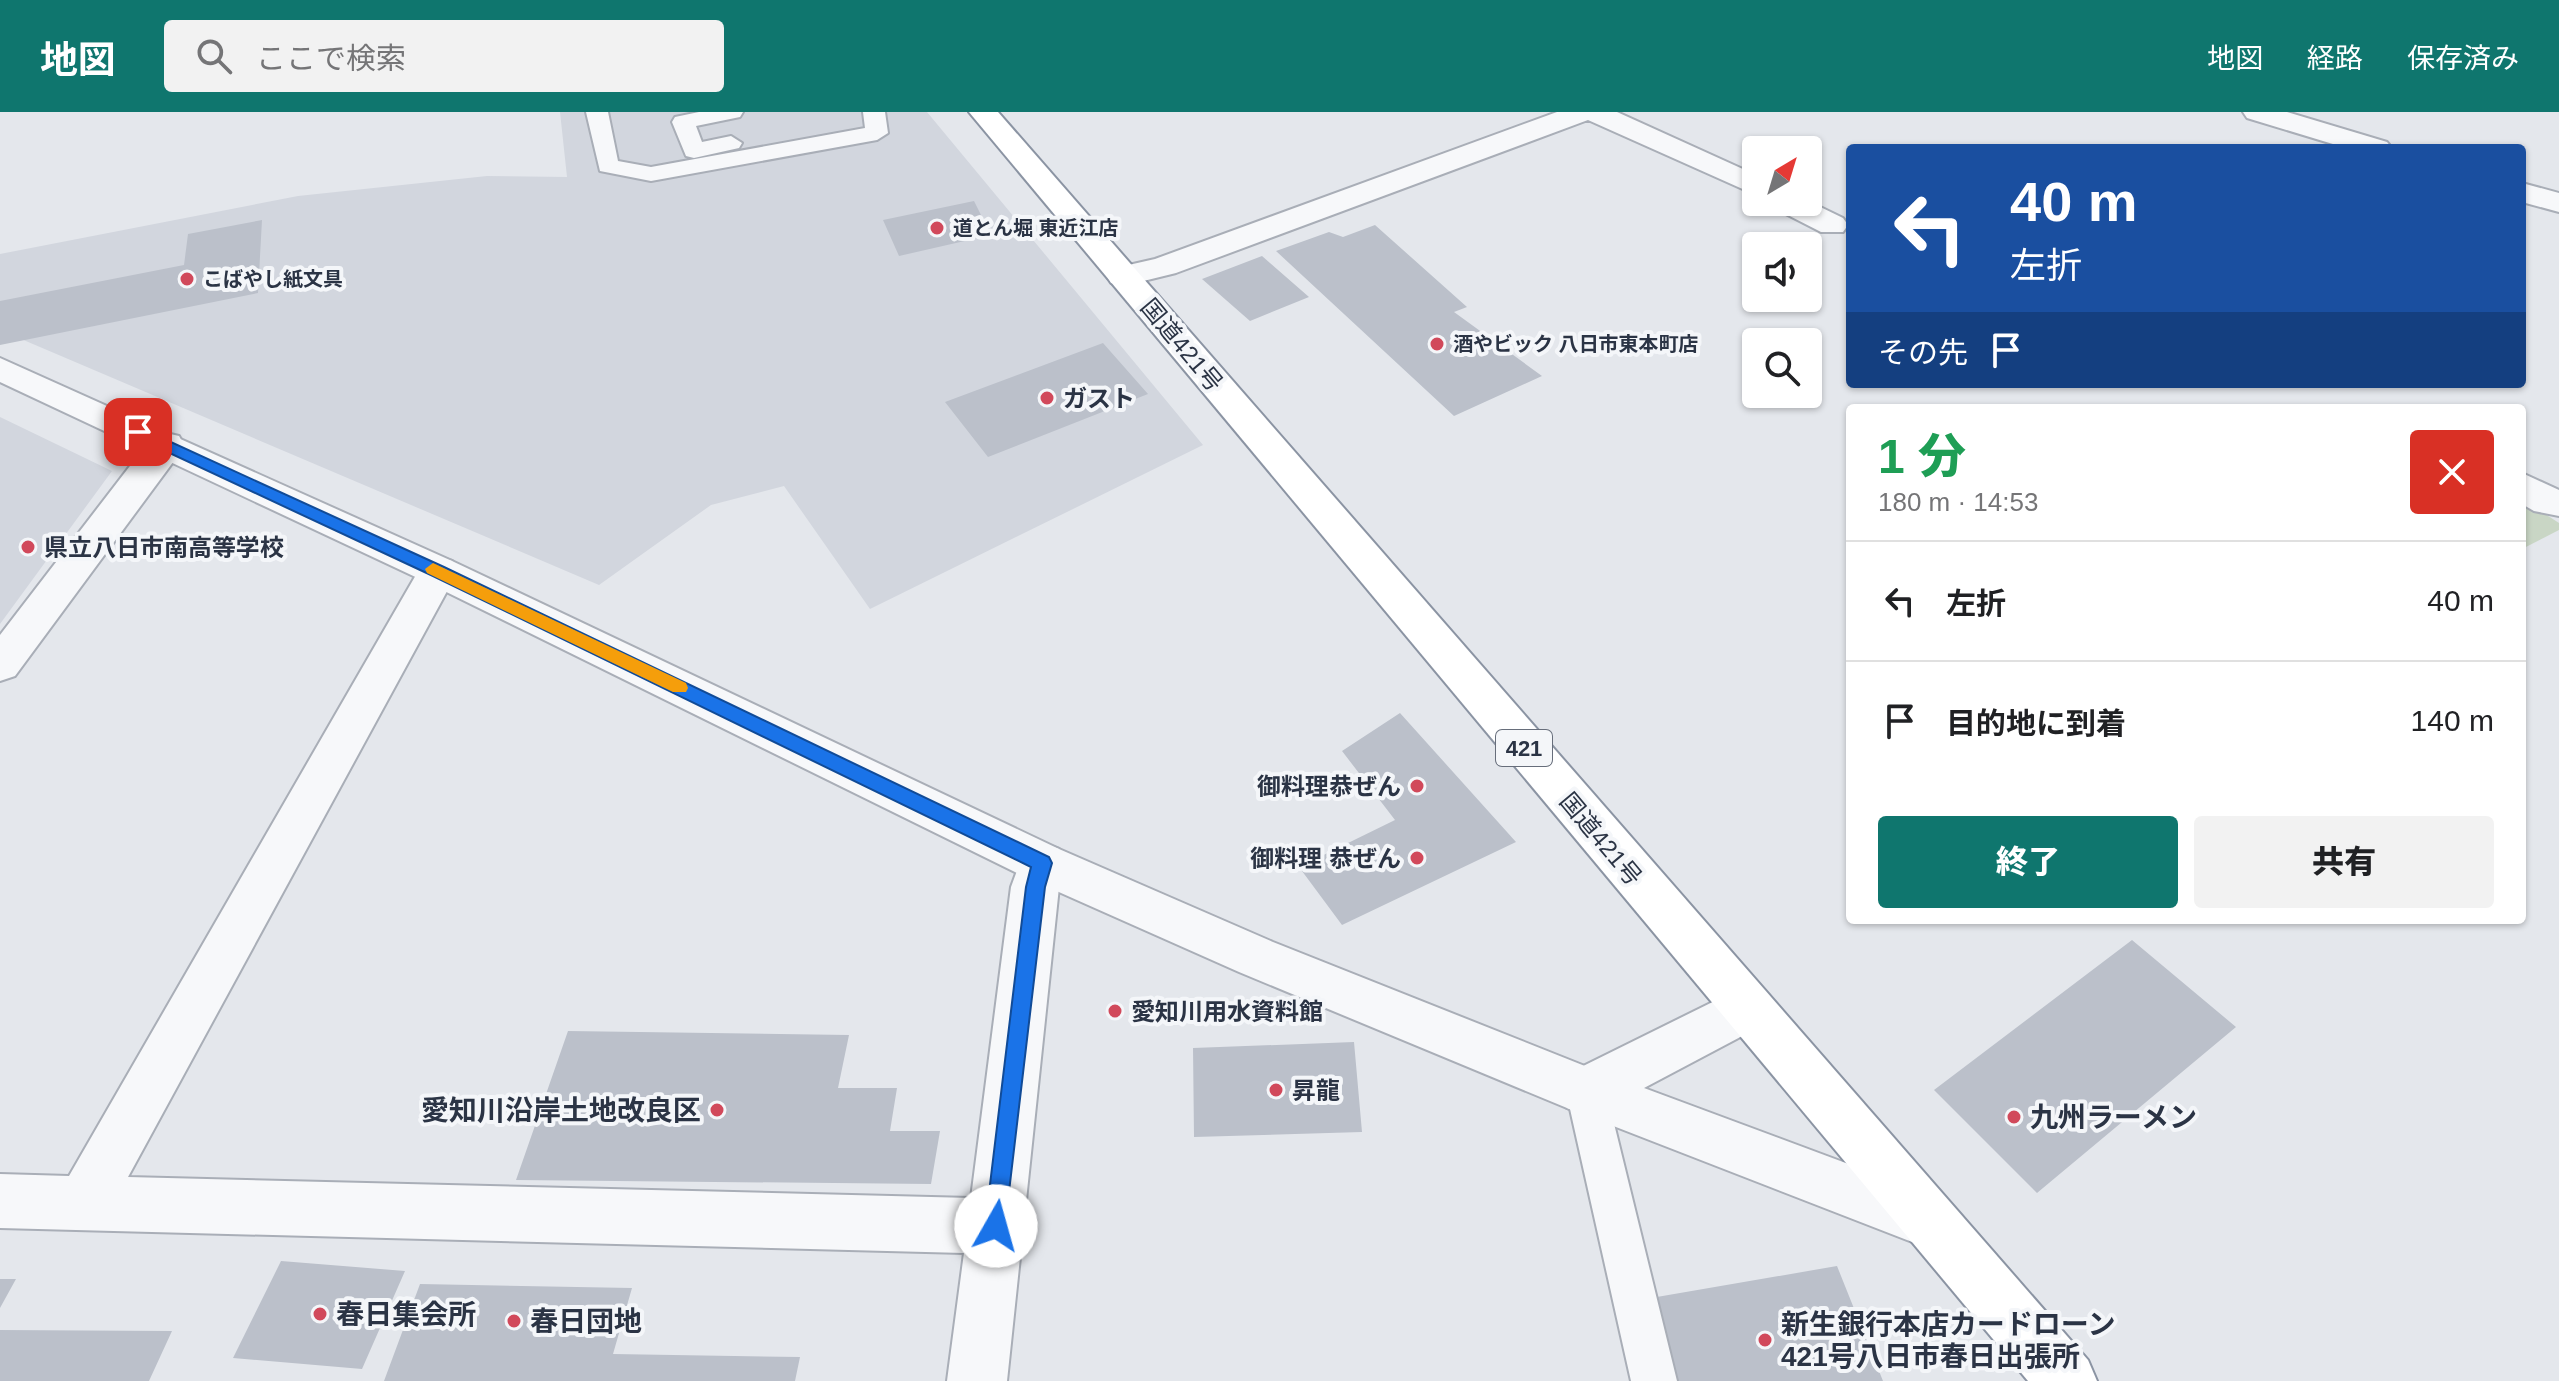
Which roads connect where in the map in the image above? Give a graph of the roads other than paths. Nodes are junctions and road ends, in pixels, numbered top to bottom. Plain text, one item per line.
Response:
1 (597, 112) edge
2 (732, 112) edge
3 (873, 112) edge
4 (983, 112) edge
5 (1584, 112) edge
6 (1593, 112) edge
7 (2257, 112) edge
8 (2364, 144) edge
9 (1742, 180) edge
10 (2526, 193) edge
11 (2559, 203) edge
12 (1814, 216) edge
13 (1832, 225) dead end
14 (1123, 276) junction
15 (0, 369) edge
16 (166, 445) junction
17 (2526, 489) edge
18 (2559, 503) edge
19 (438, 571) junction
20 (0, 665) edge
21 (1042, 863) junction
22 (1745, 1009) junction
23 (1586, 1091) junction
24 (0, 1201) edge
25 (83, 1204) junction
26 (1925, 1219) junction
27 (996, 1226) junction
28 (977, 1381) edge
29 (1654, 1381) edge
30 (2067, 1381) edge

1 - 3 lane
2 - 3 lane
4 - 14 highway, 国道421号 / 421
5 - 14 street
6 - 9 street
7 - 8 street
10 - 11 street
12 - 13 street
14 - 22 highway, 国道421号 / 421
15 - 16 street
16 - 19 street
16 - 20 street
17 - 18 street
19 - 21 street
19 - 25 street
21 - 23 street
21 - 27 street
22 - 23 street
22 - 26 highway, 国道421号 / 421
23 - 26 street
23 - 29 lane
24 - 25 street
25 - 27 street
26 - 30 highway, 国道421号 / 421
27 - 28 street

